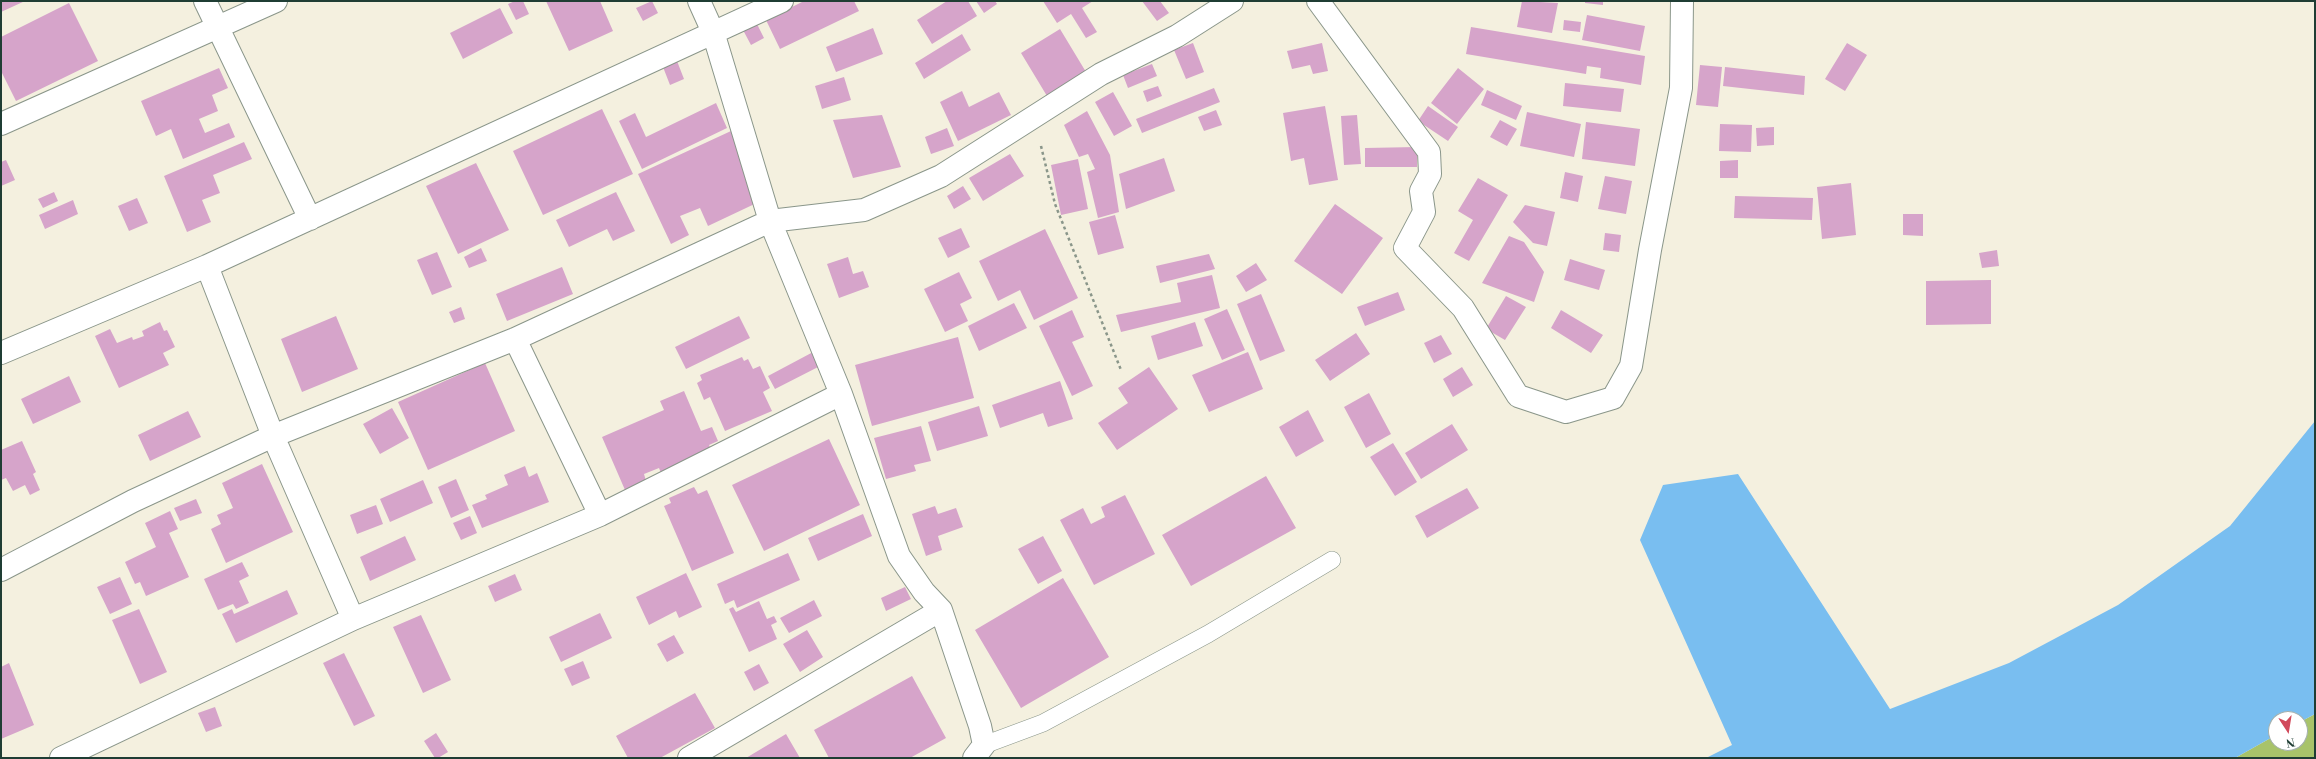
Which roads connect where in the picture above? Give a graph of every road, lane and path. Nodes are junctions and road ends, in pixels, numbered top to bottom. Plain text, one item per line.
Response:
1 (206, 1) edge
2 (276, 1) edge
3 (699, 1) edge
4 (782, 1) edge
5 (1232, 1) edge
6 (1318, 1) edge
7 (1682, 1) edge
8 (217, 28) junction
9 (714, 32) junction
10 (1034, 116) junction
11 (1, 124) edge
12 (310, 219) junction
13 (770, 221) junction
14 (207, 266) junction
15 (515, 339) junction
16 (1, 353) edge
17 (1121, 370) dead end
18 (841, 394) junction
19 (273, 436) junction
20 (600, 515) junction
21 (1332, 560) dead end
22 (1, 570) edge
23 (941, 610) junction
24 (353, 619) junction
25 (979, 752) edge
26 (61, 758) edge
27 (690, 758) edge

1 - 8 street
2 - 8 street
3 - 9 street
4 - 9 street
5 - 10 street
6 - 7 street
8 - 11 street
8 - 12 street
9 - 12 street
9 - 13 street
10 - 13 street
10 - 17 path
12 - 14 street
13 - 15 street
13 - 18 street
14 - 16 street
14 - 19 street
15 - 19 street
15 - 20 street
18 - 20 street
18 - 23 street
19 - 22 street
19 - 24 street
20 - 24 street
21 - 25 lane
23 - 25 street
23 - 27 street
24 - 26 street

